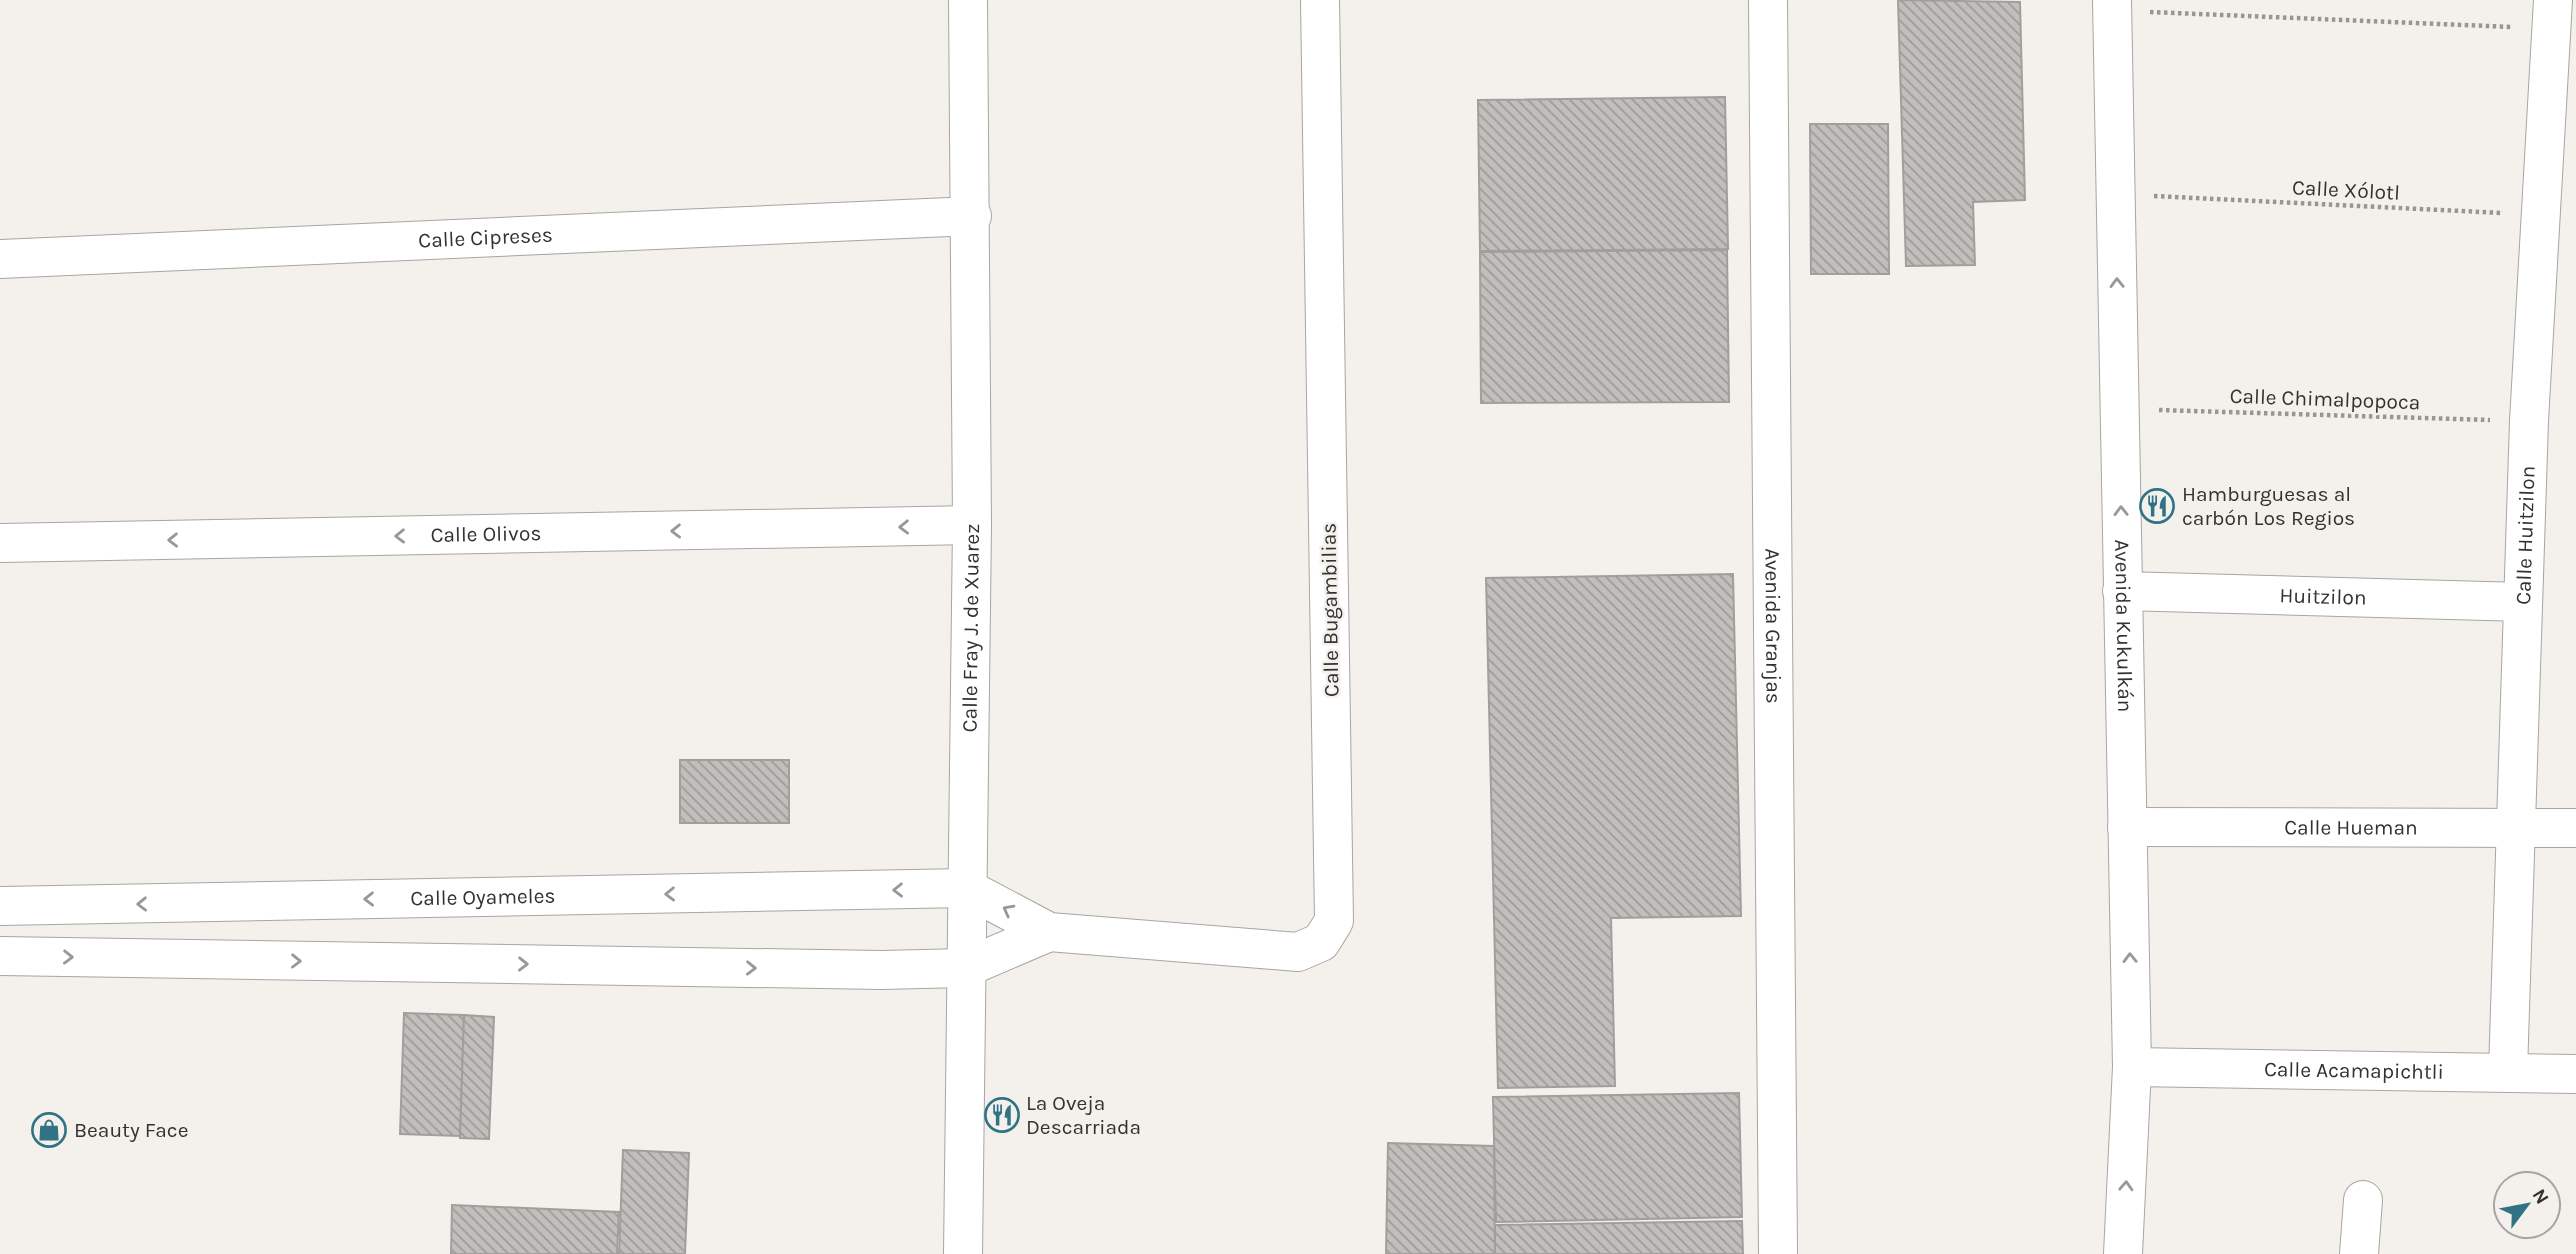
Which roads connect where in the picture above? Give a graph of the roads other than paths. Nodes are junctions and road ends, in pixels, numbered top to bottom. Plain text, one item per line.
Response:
1 (968, 0) edge
2 (1320, 0) edge
3 (1768, 0) edge
4 (2112, 5) edge
5 (2552, 15) edge
6 (972, 216) junction
7 (0, 259) edge
8 (972, 525) junction
9 (0, 543) edge
10 (2122, 591) junction
11 (2523, 602) junction
12 (2127, 827) junction
13 (2514, 828) junction
14 (2576, 828) edge
15 (966, 888) junction
16 (0, 906) edge
17 (1049, 932) junction
18 (0, 956) edge
19 (965, 968) junction
20 (2132, 1067) junction
21 (2508, 1071) junction
22 (2576, 1074) edge
23 (2363, 1200) dead end
24 (963, 1254) edge
25 (1778, 1254) edge
26 (2123, 1254) edge
27 (2358, 1254) edge

1 - 6 street, Calle Fray J. de Xuarez
2 - 17 street, Calle Bugambilias
3 - 25 street, Avenida Granjas
10 -> 4 street, Avenida Kukulkán
5 - 11 street, Calle Huitzilon
6 - 7 street, Calle Cipreses
6 - 8 street, Calle Fray J. de Xuarez
8 -> 9 street, Calle Olivos
8 - 15 street, Calle Fray J. de Xuarez
10 - 11 street, Huitzilon
10 - 12 street, Avenida Kukulkán
11 - 13 street, Calle Huitzilon
12 - 13 street, Calle Hueman
20 -> 12 street, Avenida Kukulkán
13 - 14 street, Calle Hueman
13 - 21 street, Calle Huitzilon
15 -> 16 street, Calle Oyameles
17 -> 15 street, Calle Bugambilias
15 - 19 street, Calle Fray J. de Xuarez
17 - 19 street, Calle Bugambilias
18 -> 19 street
19 - 24 street, Calle Fray J. de Xuarez
20 - 21 street, Calle Acamapichtli
26 -> 20 street, Avenida Kukulkán
21 - 22 street, Calle Acamapichtli
23 - 27 street

